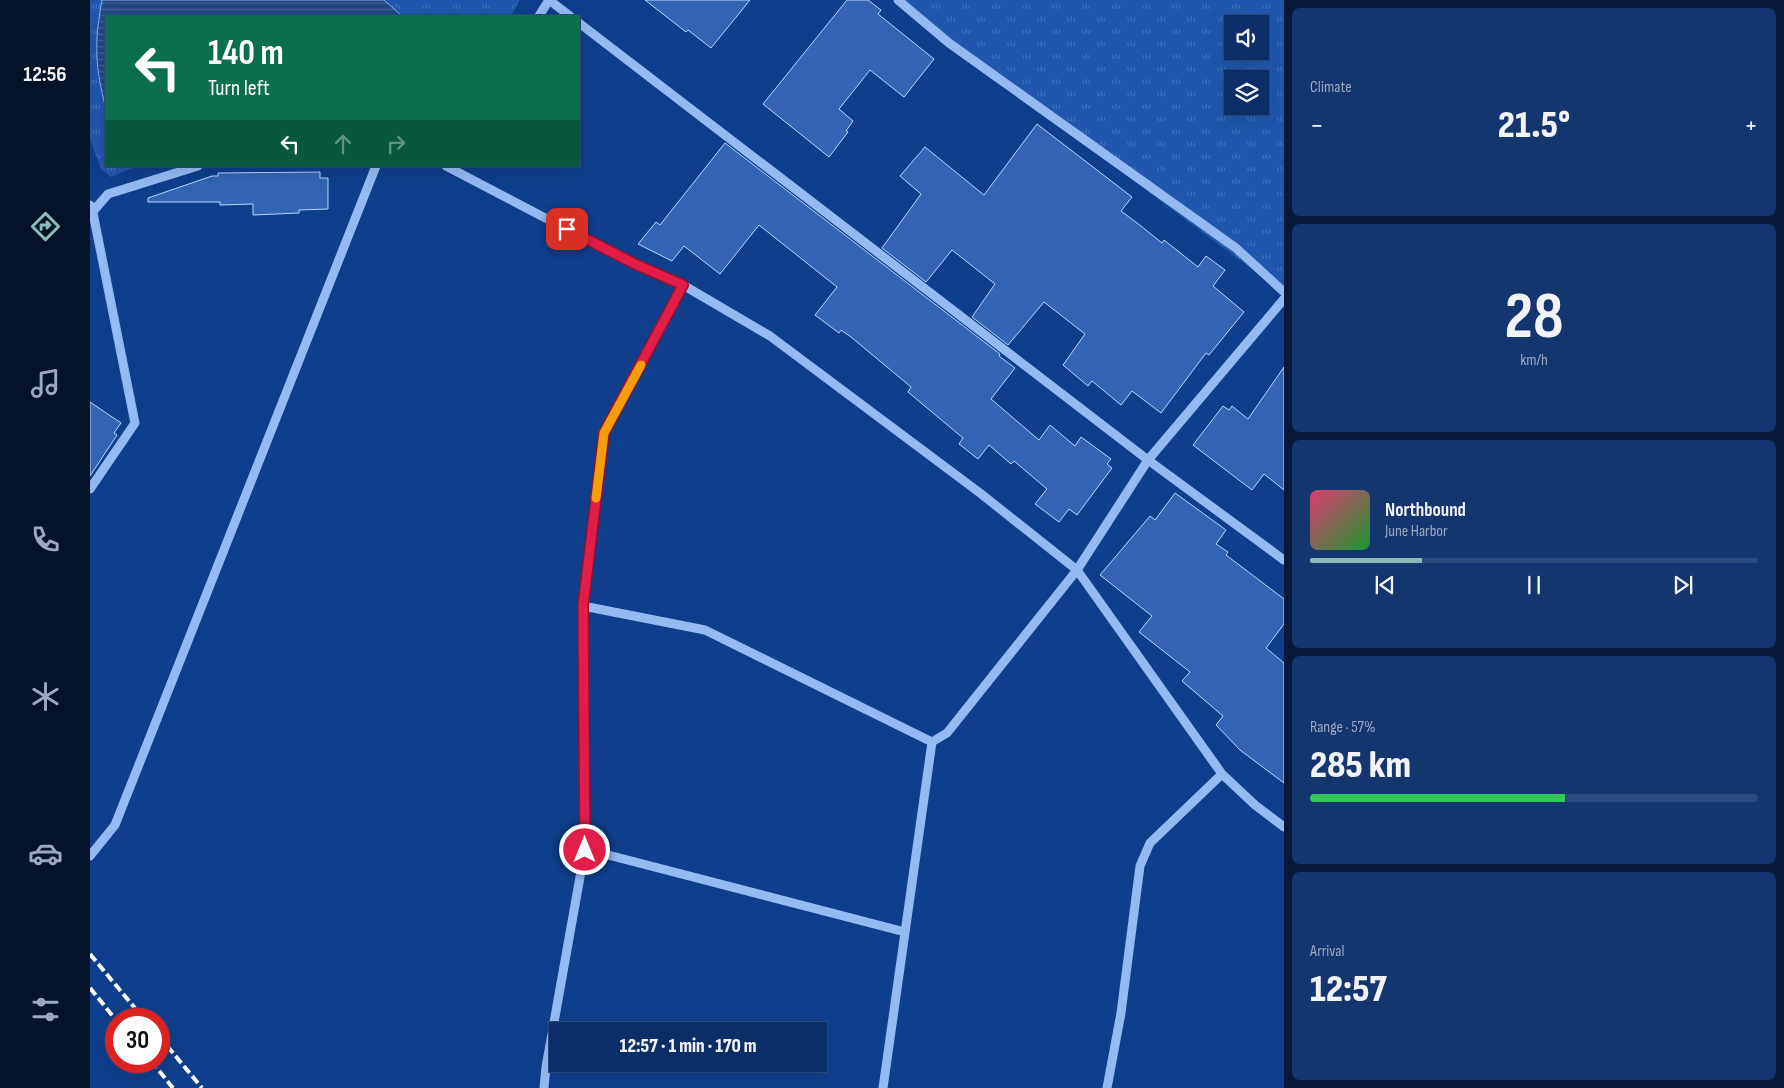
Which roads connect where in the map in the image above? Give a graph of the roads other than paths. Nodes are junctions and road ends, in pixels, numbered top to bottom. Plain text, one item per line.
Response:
1 (549, 0) edge
2 (898, 0) edge
3 (540, 15) edge
4 (569, 15) edge
5 (580, 24) edge
6 (195, 167) edge
7 (376, 167) edge
8 (448, 167) edge
9 (91, 211) edge
10 (683, 285) junction
11 (1284, 292) edge
12 (1284, 299) edge
13 (1148, 460) junction
14 (90, 489) edge
15 (1284, 560) edge
16 (1076, 570) junction
17 (583, 606) junction
18 (932, 742) junction
19 (1222, 774) junction
20 (1284, 827) edge
21 (585, 850) junction
22 (90, 856) edge
23 (905, 932) junction
24 (544, 1088) edge
25 (883, 1088) edge
26 (1107, 1088) edge

1 - 3 street
1 - 4 street
2 - 11 street
5 - 13 street
6 - 9 street
7 - 22 street
8 - 10 street
9 - 14 street
10 - 16 street
10 - 17 street
12 - 13 street
13 - 15 street
13 - 16 street
16 - 18 street
16 - 19 street
17 - 18 street
17 - 21 street
18 - 23 street
19 - 20 street
19 - 26 street
21 - 23 street
21 - 24 street
23 - 25 street

